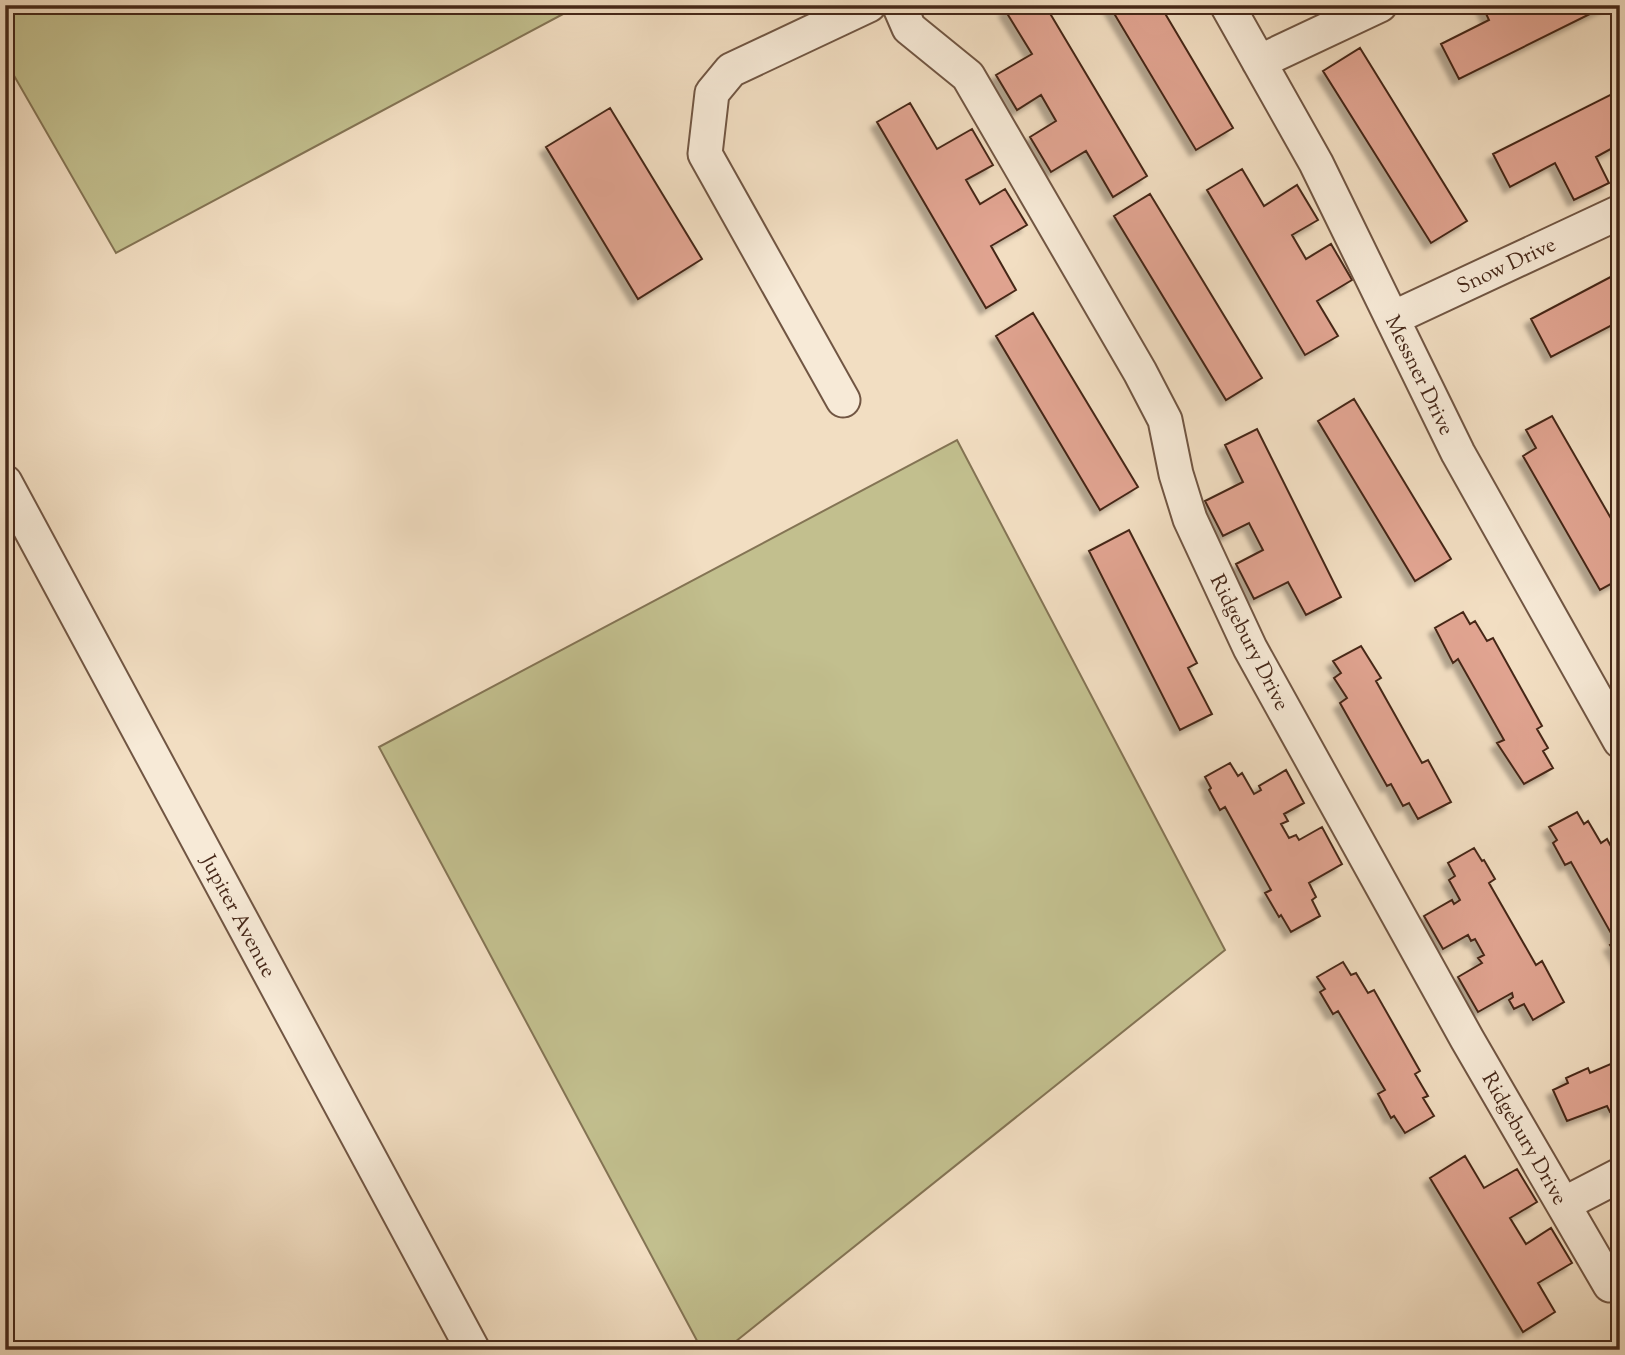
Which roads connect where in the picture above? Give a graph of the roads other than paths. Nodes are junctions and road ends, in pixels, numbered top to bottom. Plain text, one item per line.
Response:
1 (869, 5) edge
2 (899, 5) edge
3 (1227, 5) edge
4 (1380, 5) edge
5 (1259, 62) junction
6 (1620, 212) edge
7 (1393, 318) junction
8 (843, 400) dead end
9 (5, 482) edge
10 (1620, 741) edge
11 (1620, 1175) edge
12 (1564, 1204) junction
13 (1610, 1285) dead end
14 (472, 1350) edge

1 - 8 street
2 - 12 street, Ridgebury Drive
3 - 5 street, Messner Drive
4 - 5 street
5 - 7 street, Messner Drive
6 - 7 street, Snow Drive
7 - 10 street, Messner Drive
9 - 14 street, Jupiter Avenue
11 - 12 street
12 - 13 street, Ridgebury Drive

